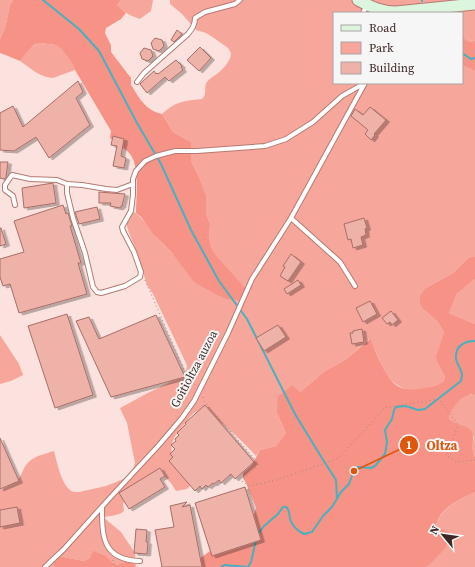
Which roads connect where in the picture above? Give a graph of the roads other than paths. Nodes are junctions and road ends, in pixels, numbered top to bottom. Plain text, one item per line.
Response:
1 (240, 0) edge
2 (475, 4) edge
3 (363, 6) edge
4 (137, 82) dead end
5 (363, 84) edge
6 (364, 84) edge
7 (67, 184) junction
8 (133, 184) junction
9 (15, 205) dead end
10 (291, 218) junction
11 (354, 286) dead end
12 (102, 506) junction
13 (140, 561) dead end
14 (45, 567) edge

1 - 4 lane
2 - 3 street
5 - 8 lane, Goitioltza auzoa
6 - 10 lane, Goitioltza auzoa
7 - 8 lane
7 - 8 lane, Goitioltza auzoa
7 - 9 lane
10 - 11 lane
10 - 12 lane, Goitioltza auzoa
12 - 13 lane
12 - 14 lane, Goitioltza auzoa

